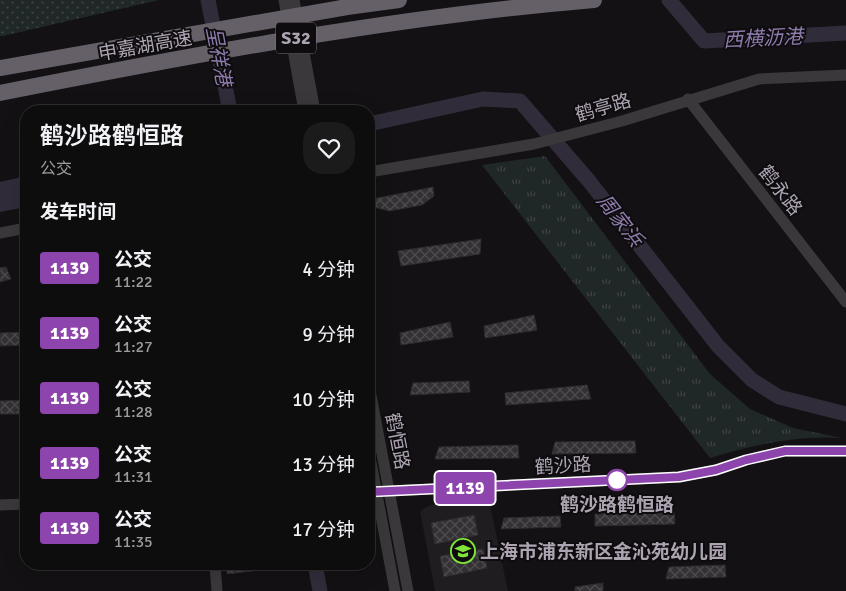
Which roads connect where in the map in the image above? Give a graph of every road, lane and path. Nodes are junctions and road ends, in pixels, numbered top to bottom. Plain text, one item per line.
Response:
1 (284, 0) edge
2 (294, 0) edge
3 (399, 0) edge
4 (594, 0) edge
5 (0, 68) edge
6 (846, 75) edge
7 (0, 93) edge
8 (688, 99) junction
9 (303, 105) edge
10 (314, 105) edge
11 (375, 171) edge
12 (20, 229) edge
13 (0, 233) edge
14 (846, 302) edge
15 (375, 416) edge
16 (846, 451) edge
17 (375, 492) edge
18 (390, 492) junction
19 (375, 501) edge
20 (20, 504) edge
21 (0, 505) edge
22 (215, 570) edge
23 (217, 591) edge
24 (395, 591) edge
25 (408, 591) edge

1 - 9 street
2 - 10 street
3 - 5 highway, 申嘉湖高速 / S32
4 - 7 highway, 申嘉湖高速 / S32
6 - 8 street, 鹤亭路
8 - 11 street, 鹤亭路
8 - 14 street, 鹤永路
12 - 13 street
15 - 18 street, 鹤恒路
16 - 18 street, 鹤沙路
17 - 18 street, 鹤沙路
18 - 25 street, 鹤恒路
19 - 24 street, 鹤恒路
20 - 21 street
22 - 23 street

